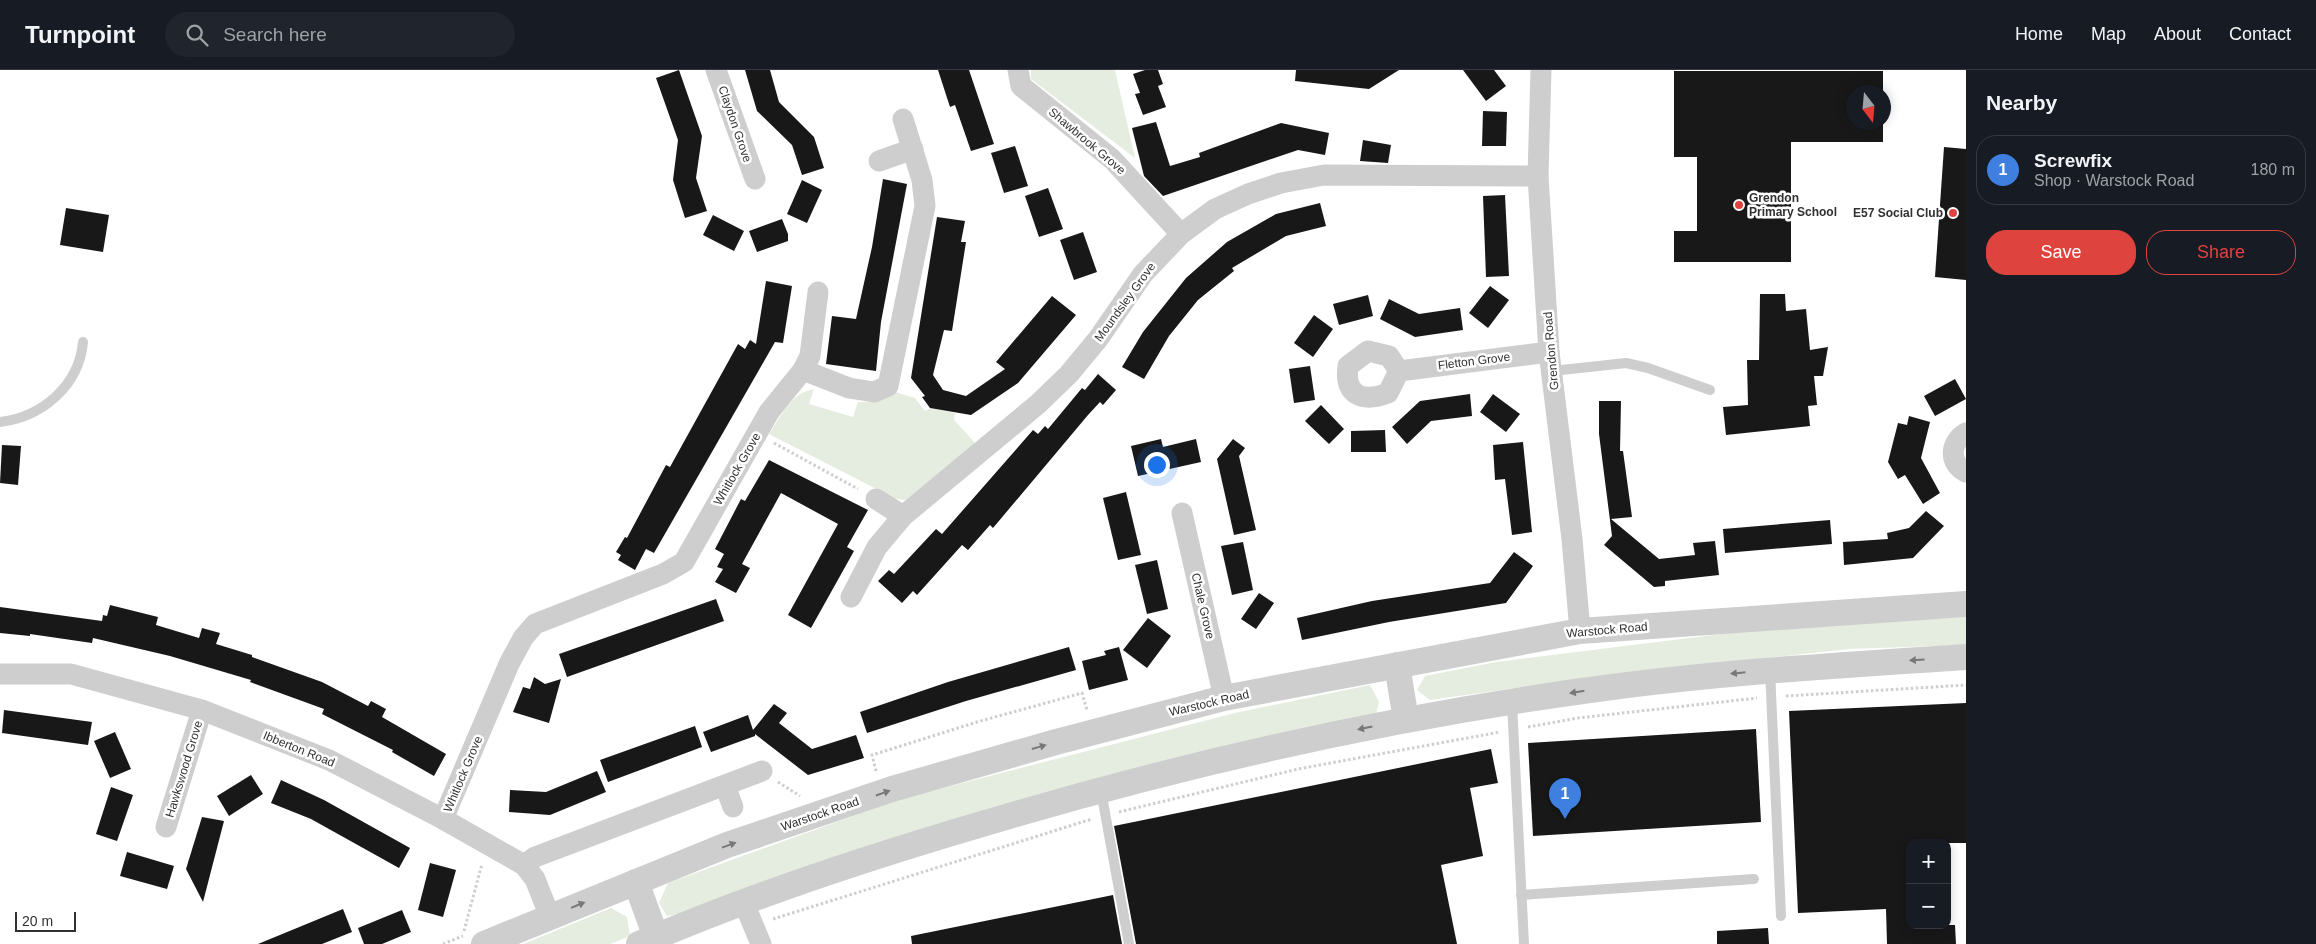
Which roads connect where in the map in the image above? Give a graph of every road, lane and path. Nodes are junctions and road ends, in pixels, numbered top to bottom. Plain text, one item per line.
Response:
1 (716, 70) edge
2 (1018, 70) edge
3 (1541, 70) edge
4 (903, 118) dead end
5 (913, 150) junction
6 (879, 161) dead end
7 (1538, 176) junction
8 (754, 179) dead end
9 (1181, 234) junction
10 (818, 292) dead end
11 (83, 342) dead end
12 (1550, 361) junction
13 (803, 370) junction
14 (1399, 371) dead end
15 (1710, 390) dead end
16 (0, 422) edge
17 (1966, 432) edge
18 (757, 434) junction
19 (1966, 472) edge
20 (876, 499) joint
21 (1182, 513) dead end
22 (903, 516) junction
23 (851, 597) dead end
24 (1966, 604) edge
25 (1580, 631) junction
26 (1966, 657) edge
27 (1397, 665) junction
28 (1770, 669) junction
29 (0, 674) edge
30 (1966, 685) edge
31 (1771, 696) junction
32 (1224, 698) junction
33 (1512, 703) junction
34 (202, 710) junction
35 (1088, 715) dead end
36 (1406, 720) junction
37 (1520, 728) dead end
38 (1501, 732) dead end
39 (762, 771) dead end
40 (878, 776) dead end
41 (725, 786) junction
42 (1100, 790) junction
43 (732, 807) dead end
44 (1104, 816) junction
45 (443, 819) junction
46 (166, 827) dead end
47 (488, 844) junction
48 (524, 865) junction
49 (1754, 880) dead end
50 (636, 882) junction
51 (1522, 894) junction
52 (550, 916) junction
53 (1781, 916) dead end
54 (753, 924) edge
55 (473, 940) edge
56 (648, 940) edge
57 (1129, 944) edge
58 (1524, 944) edge

1 - 8 street, Claydon Grove
2 - 9 street, Shawbrook Grove
3 - 7 street, Grendon Road
4 - 5 street
5 - 6 street
5 - 13 street
7 - 9 street, Moundsley Grove
7 - 12 street, Grendon Road
9 - 22 street, Moundsley Grove
10 - 13 street, Whitlock Grove
11 - 16 lane
12 - 14 street, Fletton Grove
12 - 15 lane
12 - 25 street, Grendon Road
13 - 18 street, Whitlock Grove
17 - 19 street
18 - 20 path
18 - 45 street, Whitlock Grove
20 - 22 street
21 - 32 street, Chale Grove
22 - 23 street, Moundsley Grove
24 - 25 street, Warstock Road
25 - 27 street, Warstock Road
26 -> 28 street
27 - 32 street, Warstock Road
27 - 36 street
28 - 31 lane
28 -> 33 street
29 - 34 street, Ibberton Road
30 - 31 path
31 - 37 path
31 - 53 lane
50 -> 32 street, Warstock Road
33 - 36 street
33 - 51 lane
34 - 45 street, Ibberton Road
34 - 46 street, Hawkswood Grove
35 - 40 path
36 -> 42 street
38 - 44 path
39 - 41 street
41 - 43 street
41 - 48 street
42 - 44 lane
42 - 54 street
44 - 54 path
44 - 57 lane
45 - 47 street, Ibberton Road
47 - 48 street, Ibberton Road
47 - 55 path
48 - 52 street, Ibberton Road
49 - 51 lane
52 -> 50 street, Warstock Road
50 - 56 street
51 - 58 lane
52 - 55 street, Warstock Road
54 - 56 street

